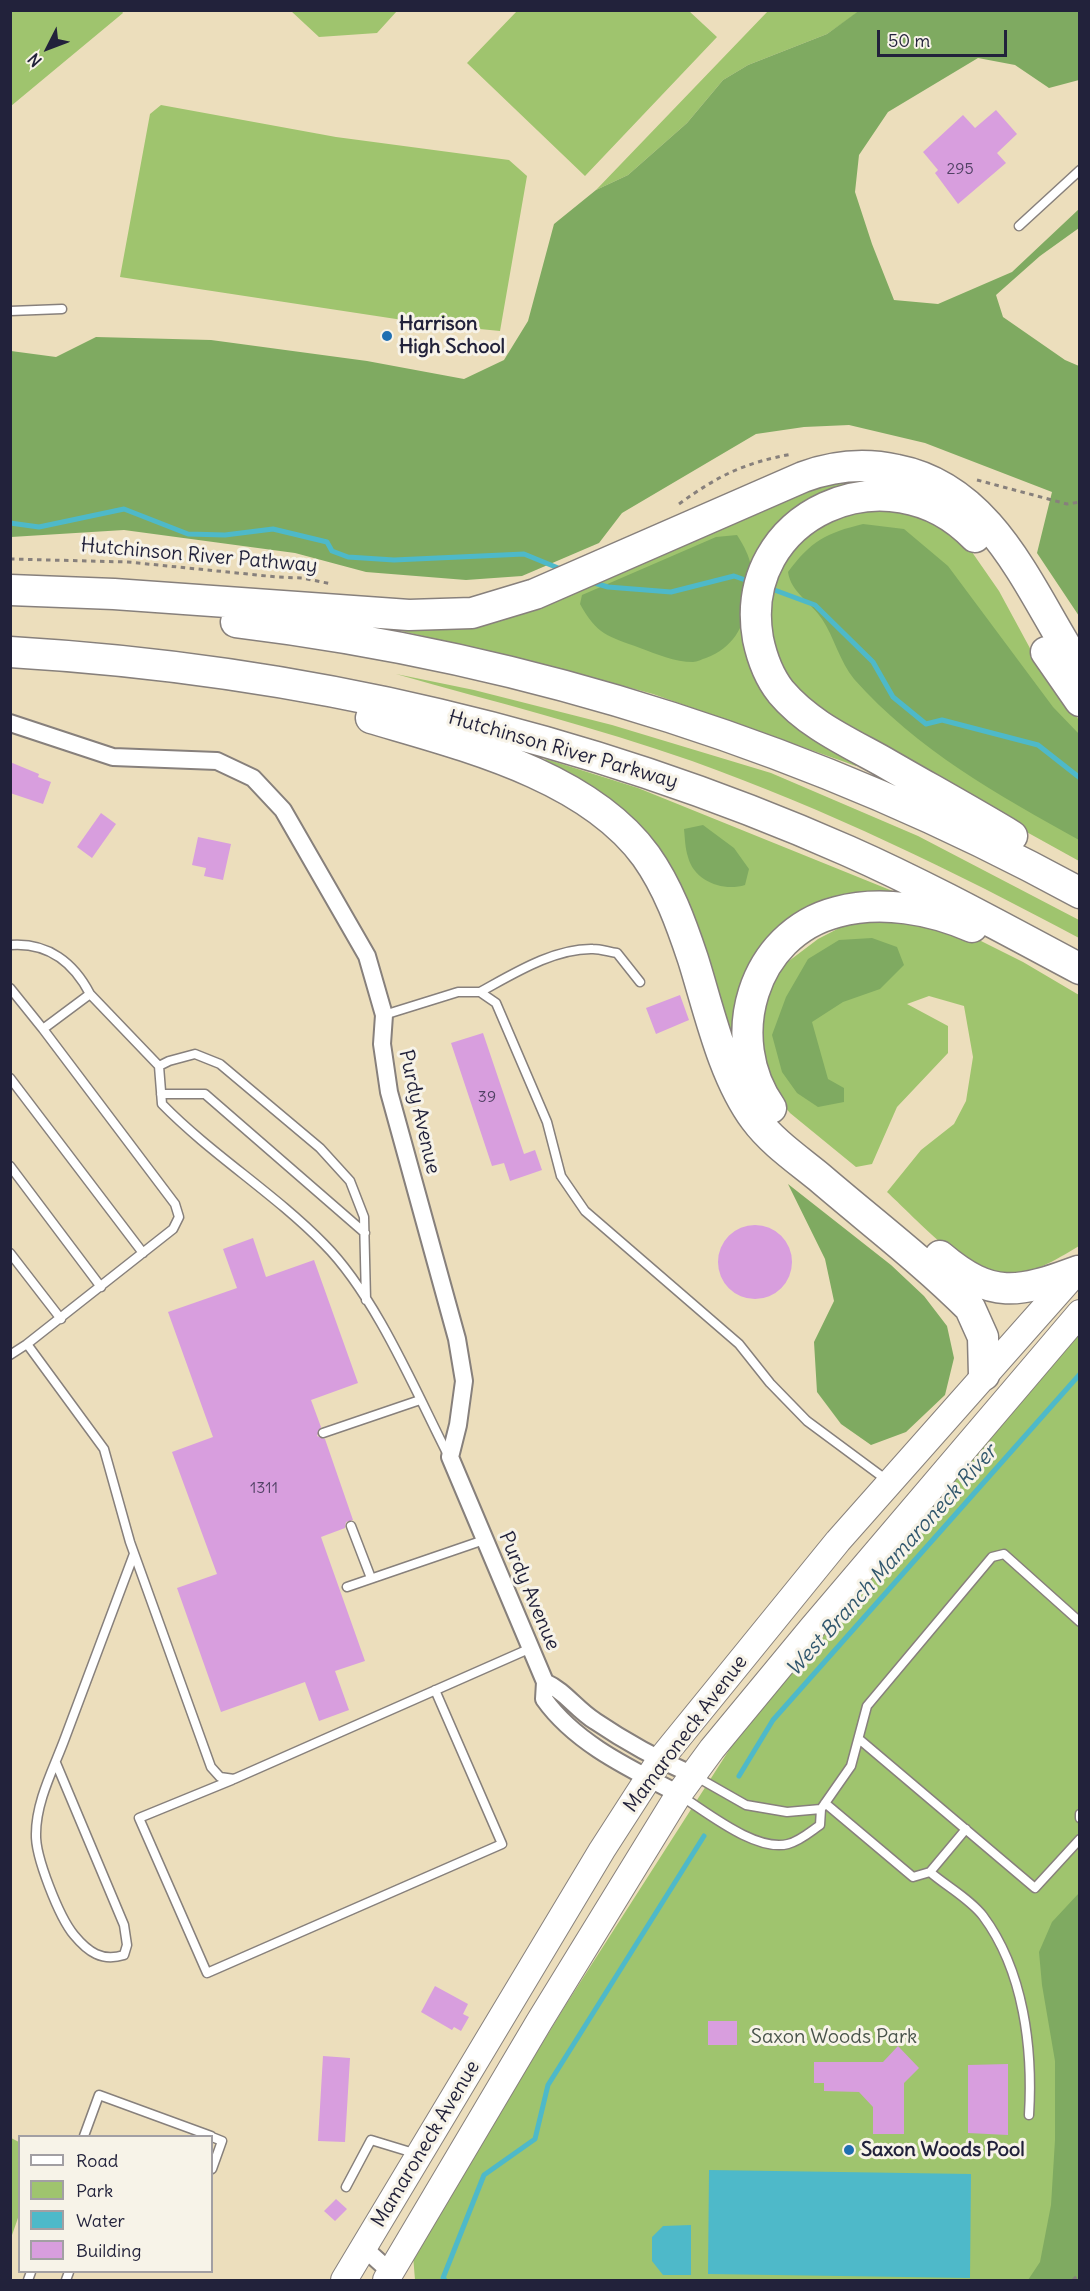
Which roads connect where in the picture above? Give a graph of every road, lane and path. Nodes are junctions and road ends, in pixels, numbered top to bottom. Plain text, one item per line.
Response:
1 (1080, 170) edge
2 (1019, 226) dead end
3 (62, 309) dead end
4 (10, 311) edge
5 (10, 559) edge
6 (340, 586) dead end
7 (10, 590) edge
8 (10, 603) edge
9 (10, 652) edge
10 (1080, 669) edge
11 (216, 670) junction
12 (1080, 701) edge
13 (10, 723) edge
14 (1080, 875) edge
15 (1080, 893) edge
16 (10, 945) edge
17 (1080, 970) edge
18 (640, 982) dead end
19 (10, 988) edge
20 (480, 992) junction
21 (90, 994) junction
22 (384, 1015) junction
23 (43, 1029) junction
24 (159, 1066) junction
25 (10, 1078) edge
26 (161, 1094) junction
27 (10, 1166) edge
28 (365, 1233) junction
29 (10, 1252) edge
30 (143, 1253) junction
31 (1079, 1270) edge
32 (101, 1287) junction
33 (366, 1300) junction
34 (1080, 1313) edge
35 (61, 1319) junction
36 (27, 1344) junction
37 (12, 1351) edge
38 (984, 1376) junction
39 (420, 1400) junction
40 (323, 1433) dead end
41 (450, 1457) junction
42 (891, 1483) junction
43 (351, 1526) dead end
44 (484, 1540) junction
45 (134, 1554) junction
46 (371, 1578) junction
47 (347, 1587) dead end
48 (1080, 1622) edge
49 (532, 1648) junction
50 (435, 1690) junction
51 (859, 1739) junction
52 (56, 1763) junction
53 (654, 1769) junction
54 (234, 1779) junction
55 (686, 1784) junction
56 (823, 1806) junction
57 (1080, 1814) edge
58 (1080, 1818) edge
59 (966, 1829) junction
60 (1080, 1839) edge
61 (930, 1872) junction
62 (1029, 2115) dead end
63 (84, 2135) edge
64 (206, 2135) edge
65 (213, 2138) edge
66 (420, 2155) junction
67 (213, 2166) edge
68 (346, 2187) dead end
69 (364, 2248) junction
70 (1080, 2273) edge
71 (390, 2278) edge
72 (344, 2280) edge
73 (1073, 2280) edge

1 - 2 lane
3 - 4 lane
5 - 6 path, Hutchinson River Pathway
7 - 10 highway
8 - 15 highway
9 - 11 highway, Hutchinson River Parkway
11 - 17 highway, Hutchinson River Parkway
11 - 38 highway
12 - 14 highway
13 - 22 street, Purdy Avenue
16 - 21 lane
17 - 31 highway
18 - 20 lane
19 - 23 lane
20 - 22 lane
20 - 42 lane
21 - 23 lane
21 - 24 lane
22 - 41 street, Purdy Avenue
23 - 30 lane
24 - 26 lane
24 - 28 lane
25 - 30 lane
26 - 28 lane
26 - 33 lane
27 - 32 lane
28 - 33 lane
29 - 35 lane
30 - 32 lane
31 - 38 main road, Mamaroneck Avenue
32 - 35 lane
33 - 39 lane
34 - 55 main road, Mamaroneck Avenue
35 - 36 lane
36 - 37 lane
36 - 45 lane
38 - 42 main road, Mamaroneck Avenue
39 - 40 lane
39 - 41 lane
41 - 44 street, Purdy Avenue
42 - 53 main road, Mamaroneck Avenue
43 - 46 lane
44 - 46 lane
44 - 49 street, Purdy Avenue
45 - 52 lane
45 - 54 lane
46 - 47 lane
48 - 51 lane
49 - 50 lane
49 - 53 street, Purdy Avenue
50 - 54 lane
50 - 54 lane
51 - 56 lane
51 - 59 lane
52 - 52 lane
53 - 55 street, Purdy Avenue
53 - 55 street, Purdy Avenue
53 - 66 main road, Mamaroneck Avenue
55 - 56 lane
55 - 56 lane
55 - 71 main road, Mamaroneck Avenue
56 - 61 lane
57 - 58 lane
59 - 60 lane
59 - 61 lane
61 - 62 lane
63 - 64 lane
65 - 67 lane
66 - 68 lane
66 - 69 main road, Mamaroneck Avenue
69 - 71 street
69 - 72 main road, Mamaroneck Avenue
70 - 73 path

